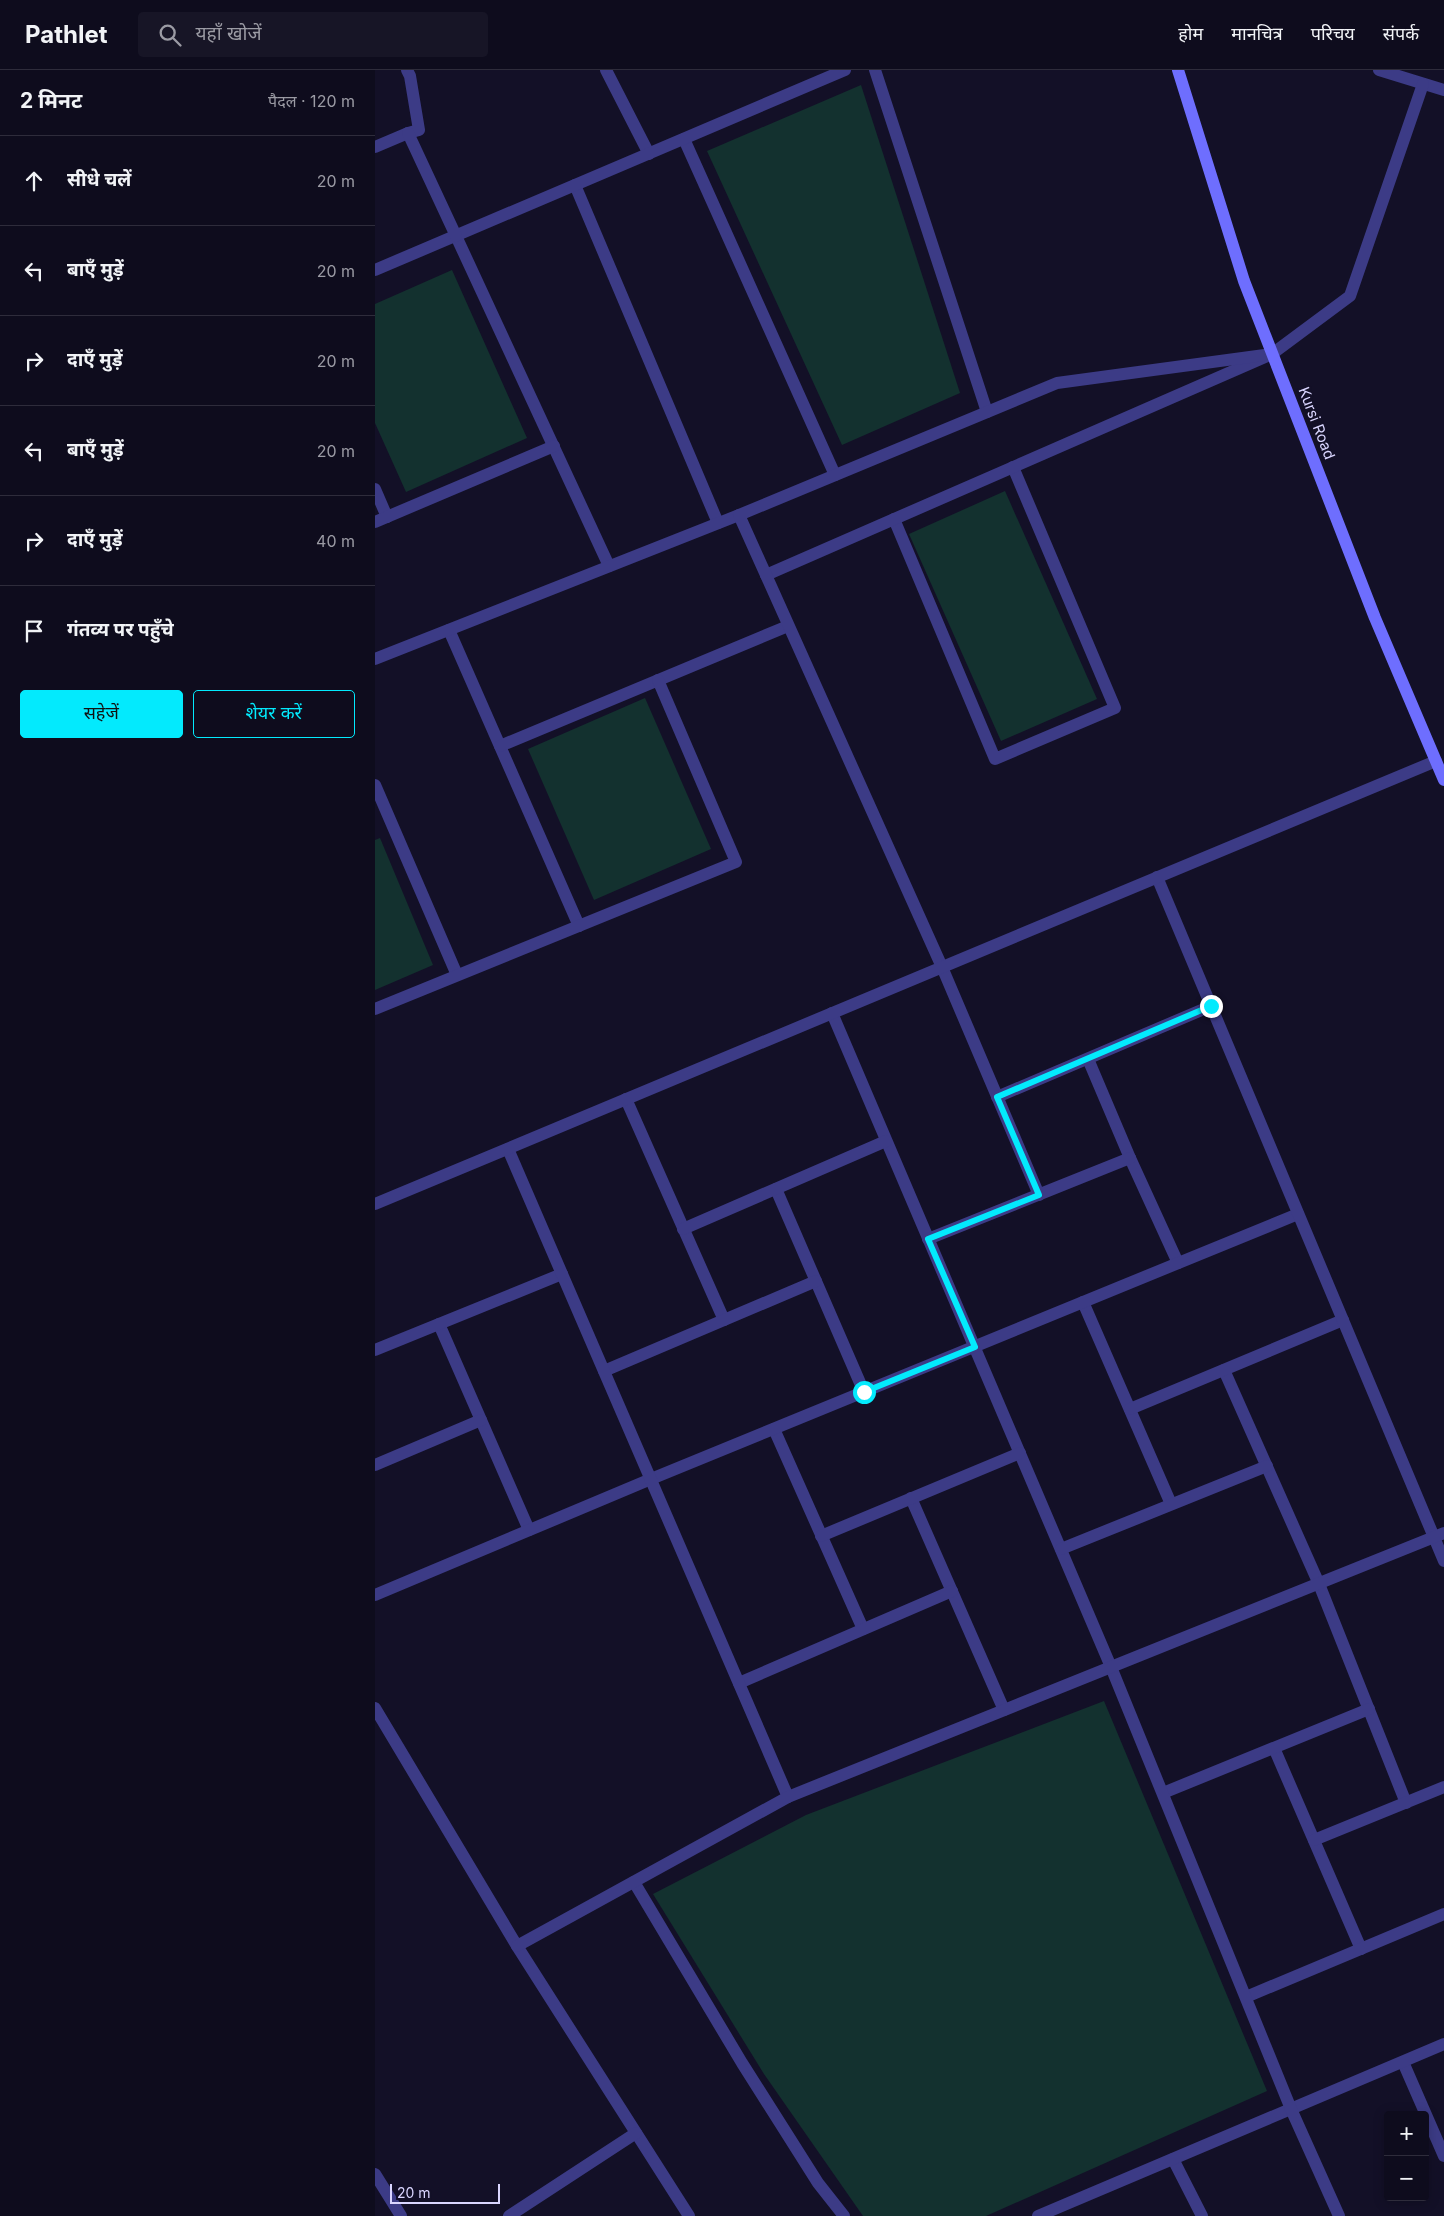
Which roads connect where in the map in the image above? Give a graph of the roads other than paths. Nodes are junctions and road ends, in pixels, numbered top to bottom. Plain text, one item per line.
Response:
1 (407, 70) edge
2 (606, 70) edge
3 (845, 70) edge
4 (875, 70) edge
5 (1178, 70) edge
6 (1379, 70) edge
7 (1423, 84) junction
8 (1444, 90) edge
9 (408, 132) junction
10 (683, 139) junction
11 (375, 147) edge
12 (649, 154) junction
13 (575, 185) junction
14 (456, 236) junction
15 (375, 270) edge
16 (1272, 354) junction
17 (987, 412) junction
18 (554, 446) junction
19 (1013, 467) junction
20 (835, 475) junction
21 (375, 490) edge
22 (739, 515) junction
23 (387, 516) junction
24 (894, 519) junction
25 (375, 522) edge
26 (718, 523) junction
27 (609, 566) junction
28 (766, 575) junction
29 (789, 626) junction
30 (449, 630) junction
31 (375, 659) edge
32 (658, 680) junction
33 (500, 746) junction
34 (1436, 761) junction
35 (1444, 780) edge
36 (375, 785) edge
37 (387, 813) junction
38 (375, 819) edge
39 (1157, 878) junction
40 (579, 926) junction
41 (942, 967) junction
42 (457, 975) junction
43 (1211, 1006) junction
44 (375, 1009) edge
45 (831, 1013) junction
46 (1088, 1059) junction
47 (997, 1097) junction
48 (626, 1099) junction
49 (886, 1141) junction
50 (508, 1149) junction
51 (1130, 1158) junction
52 (776, 1188) junction
53 (1039, 1195) junction
54 (375, 1204) edge
55 (1298, 1214) junction
56 (683, 1229) junction
57 (928, 1239) junction
58 (1178, 1263) junction
59 (562, 1274) junction
60 (816, 1281) junction
61 (1083, 1302) junction
62 (723, 1320) junction
63 (1343, 1320) junction
64 (439, 1324) junction
65 (975, 1347) junction
66 (375, 1350) edge
67 (1224, 1370) junction
68 (604, 1371) junction
69 (864, 1392) junction
70 (1129, 1409) junction
71 (481, 1420) junction
72 (774, 1429) junction
73 (1020, 1452) junction
74 (375, 1465) edge
75 (1267, 1466) junction
76 (651, 1479) junction
77 (911, 1498) junction
78 (1171, 1504) junction
79 (529, 1530) junction
80 (1439, 1535) edge
81 (821, 1536) junction
82 (1061, 1549) junction
83 (1444, 1561) edge
84 (1319, 1584) junction
85 (952, 1591) junction
86 (375, 1595) edge
87 (863, 1629) junction
88 (1111, 1667) junction
89 (739, 1683) junction
90 (375, 1708) edge
91 (1369, 1709) junction
92 (1004, 1710) junction
93 (1274, 1748) junction
94 (1444, 1787) edge
95 (1163, 1793) junction
96 (788, 1797) junction
97 (1406, 1803) junction
98 (1314, 1840) junction
99 (634, 1882) junction
100 (1444, 1914) edge
101 (517, 1946) junction
102 (1361, 1949) junction
103 (1246, 1997) junction
104 (1444, 2044) edge
105 (1403, 2062) junction
106 (1291, 2109) junction
107 (636, 2133) junction
108 (1444, 2156) edge
109 (1173, 2158) junction
110 (375, 2174) edge
111 (401, 2216) edge
112 (509, 2216) edge
113 (689, 2216) edge
114 (844, 2216) edge
115 (1038, 2216) edge
116 (1202, 2216) edge
117 (1339, 2216) edge

1 - 9 street
2 - 12 street
3 - 10 street
4 - 17 street
5 - 16 main road, Kursi Road
6 - 7 street
7 - 8 street
7 - 16 street
9 - 11 street
9 - 14 street
10 - 12 street
10 - 20 street
12 - 13 street
13 - 14 street
13 - 26 street
14 - 15 street
14 - 18 street
16 - 17 street
16 - 19 street
16 - 34 main road, Kursi Road
17 - 20 street
18 - 23 street
18 - 27 street
19 - 24 street
19 - 24 street
20 - 22 street
21 - 23 street
22 - 26 street
22 - 28 street
23 - 25 street
24 - 28 street
26 - 27 street
27 - 30 street
28 - 29 street
29 - 32 street
29 - 41 street
30 - 31 street
30 - 33 street
32 - 33 street
32 - 40 street
33 - 40 street
34 - 35 main road, Kursi Road
34 - 39 street
36 - 37 street
37 - 38 street
37 - 42 street
39 - 41 street
39 - 43 street
40 - 42 street
41 - 45 street
41 - 47 street
42 - 44 street
43 - 46 street
43 - 55 street
45 - 48 street
45 - 49 street
46 - 47 street
46 - 51 street
47 - 53 street
48 - 50 street
48 - 56 street
49 - 52 street
49 - 57 street
50 - 54 street
50 - 59 street
51 - 53 street
51 - 58 street
52 - 56 street
52 - 60 street
53 - 57 street
55 - 58 street
55 - 63 street
56 - 62 street
57 - 65 street
58 - 61 street
59 - 64 street
59 - 68 street
60 - 62 street
60 - 69 street
61 - 65 street
61 - 70 street
62 - 68 street
63 - 67 street
63 - 80 street
64 - 66 street
64 - 71 street
65 - 69 street
65 - 73 street
67 - 70 street
67 - 75 street
68 - 76 street
69 - 72 street
70 - 78 street
71 - 74 street
71 - 79 street
72 - 76 street
72 - 81 street
73 - 77 street
73 - 82 street
75 - 78 street
75 - 84 street
76 - 79 street
76 - 89 street
77 - 81 street
77 - 85 street
78 - 82 street
79 - 86 street
80 - 83 street
80 - 84 street
81 - 87 street
82 - 88 street
84 - 88 street
84 - 91 street
85 - 87 street
85 - 92 street
87 - 89 street
88 - 92 street
88 - 95 street
89 - 96 street
90 - 101 street
91 - 93 street
91 - 97 street
92 - 96 street
93 - 95 street
93 - 98 street
94 - 97 street
95 - 103 street
96 - 99 street
97 - 98 street
98 - 102 street
99 - 101 street
99 - 114 street
100 - 102 street
101 - 107 street
102 - 103 street
103 - 106 street
104 - 105 street
105 - 106 street
105 - 108 street
106 - 109 street
106 - 117 street
107 - 112 street
107 - 113 street
109 - 115 street
109 - 116 street
110 - 111 street

